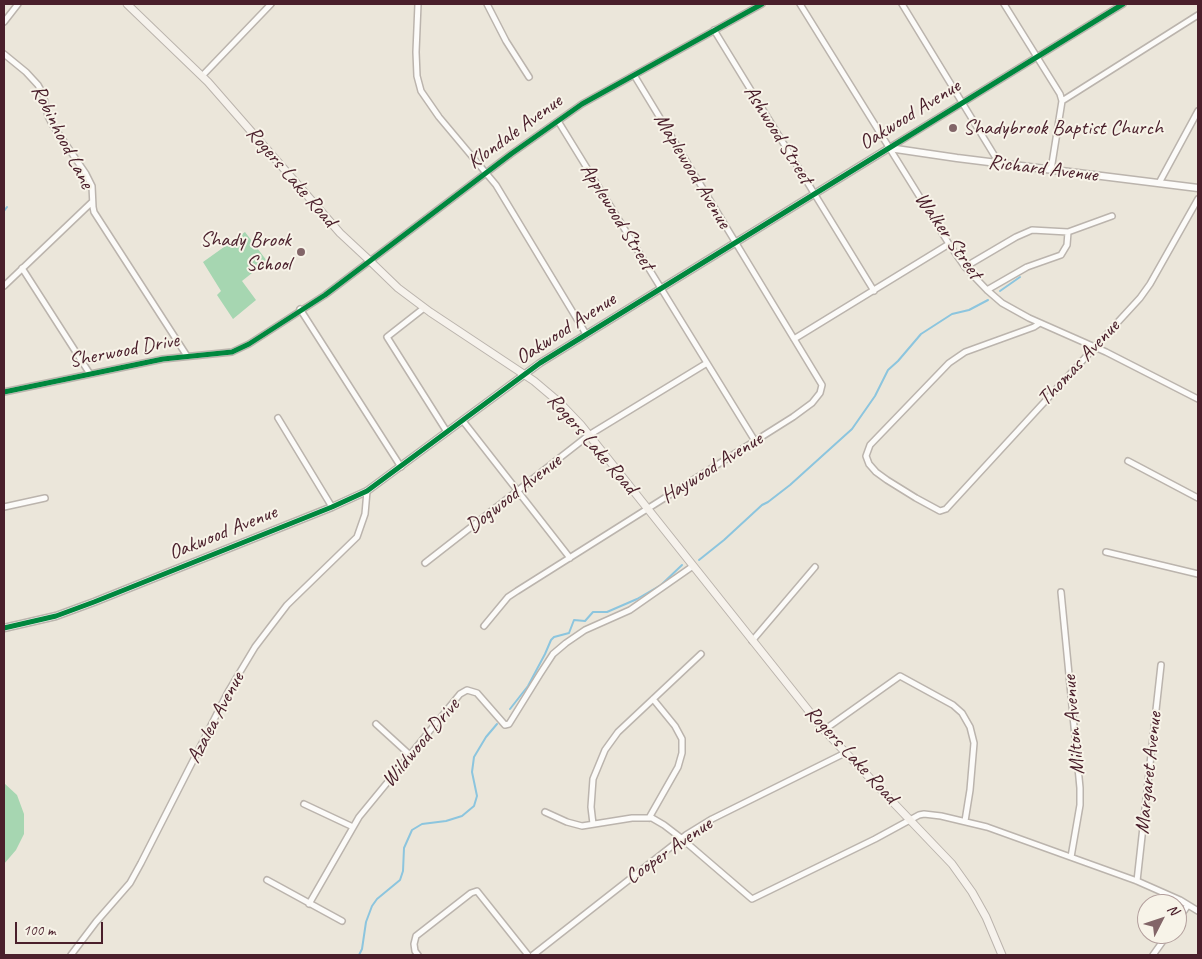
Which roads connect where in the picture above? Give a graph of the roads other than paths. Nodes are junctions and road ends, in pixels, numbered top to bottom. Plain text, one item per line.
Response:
1 (18, 4) edge
2 (127, 4) edge
3 (271, 4) edge
4 (418, 4) edge
5 (487, 4) edge
6 (762, 4) edge
7 (800, 4) edge
8 (902, 4) edge
9 (1004, 4) edge
10 (1123, 4) edge
11 (1198, 15) edge
12 (4, 22) edge
13 (714, 30) junction
14 (4, 54) edge
15 (1037, 56) junction
16 (634, 75) junction
17 (202, 76) junction
18 (529, 77) dead end
19 (1062, 101) junction
20 (962, 102) junction
21 (1198, 111) edge
22 (558, 121) junction
23 (889, 148) junction
24 (999, 163) junction
25 (1051, 170) junction
26 (487, 172) junction
27 (1159, 183) junction
28 (1198, 188) edge
29 (814, 193) junction
30 (1198, 199) edge
31 (92, 202) junction
32 (1112, 216) dead end
33 (1068, 232) junction
34 (735, 242) junction
35 (950, 244) junction
36 (368, 260) junction
37 (965, 267) junction
38 (22, 268) junction
39 (4, 286) edge
40 (661, 288) junction
41 (986, 290) junction
42 (874, 291) junction
43 (424, 308) junction
44 (300, 309) junction
45 (1040, 323) junction
46 (586, 334) junction
47 (794, 339) junction
48 (1094, 347) junction
49 (187, 356) junction
50 (707, 363) junction
51 (90, 374) junction
52 (524, 374) junction
53 (4, 392) edge
54 (818, 397) joint
55 (1198, 399) edge
56 (278, 418) dead end
57 (463, 421) junction
58 (447, 432) junction
59 (589, 435) junction
60 (755, 441) junction
61 (1128, 461) dead end
62 (401, 467) junction
63 (367, 491) junction
64 (518, 491) junction
65 (45, 498) dead end
66 (1198, 498) edge
67 (4, 507) edge
68 (332, 507) junction
69 (648, 509) junction
70 (1106, 552) dead end
71 (570, 558) junction
72 (425, 563) dead end
73 (693, 566) junction
74 (815, 567) dead end
75 (1198, 574) edge
76 (1061, 592) dead end
77 (484, 626) dead end
78 (4, 628) edge
79 (752, 641) junction
80 (701, 654) dead end
81 (1161, 665) dead end
82 (653, 699) junction
83 (376, 724) dead end
84 (824, 730) junction
85 (845, 753) junction
86 (410, 754) junction
87 (304, 804) dead end
88 (545, 812) dead end
89 (649, 818) junction
90 (911, 820) junction
91 (965, 821) junction
92 (593, 824) junction
93 (353, 827) junction
94 (681, 838) junction
95 (1071, 857) junction
96 (267, 880) dead end
97 (1137, 881) junction
98 (309, 904) junction
99 (1188, 905) joint
100 (1198, 911) edge
101 (342, 921) dead end
102 (1161, 944) edge
103 (71, 955) edge
104 (418, 955) edge
105 (528, 955) edge
106 (533, 955) edge
107 (1002, 955) edge
108 (1153, 955) edge

1 - 12 street
2 - 17 main road, Rogers Lake Road
3 - 17 street
4 - 26 street
5 - 18 street
6 - 13 street, Klondale Avenue
7 - 23 street, Walker Street
8 - 20 street
9 - 15 street
10 - 15 street, Oakwood Avenue
11 - 19 street
13 - 16 street, Klondale Avenue
13 - 29 street, Ashwood Street
14 - 31 street, Robinhood Lane
15 - 19 street
15 - 20 street, Oakwood Avenue
16 - 22 street, Klondale Avenue
16 - 34 street, Maplewood Avenue
17 - 36 main road, Rogers Lake Road
19 - 25 street
20 - 23 street, Oakwood Avenue
20 - 24 street
21 - 27 street
22 - 26 street, Klondale Avenue
22 - 40 street, Applewood Street
23 - 24 street, Richard Avenue
23 - 29 street, Oakwood Avenue
23 - 35 street, Walker Street
24 - 25 street, Richard Avenue
25 - 27 street, Richard Avenue
26 - 36 street, Klondale Avenue
26 - 46 street
27 - 28 street, Richard Avenue
29 - 34 street, Oakwood Avenue
29 - 42 street, Ashwood Street
30 - 48 street, Thomas Avenue
31 - 38 street
31 - 49 street, Robinhood Lane
32 - 33 street
33 - 37 street
33 - 41 street
34 - 40 street, Oakwood Avenue
34 - 47 street, Maplewood Avenue
35 - 37 street, Walker Street
35 - 42 street
36 - 43 main road, Rogers Lake Road
36 - 44 street, Klondale Avenue
37 - 41 street, Walker Street
38 - 39 street
38 - 51 street
40 - 46 street, Oakwood Avenue
40 - 50 street, Applewood Street
41 - 45 street, Walker Street
42 - 47 street
43 - 52 main road, Rogers Lake Road
43 - 58 street
44 - 49 street, Sherwood Drive
44 - 62 street
45 - 48 street, Walker Street
45 - 48 street, Thomas Avenue
46 - 52 street, Oakwood Avenue
47 - 54 street, Maplewood Avenue
48 - 55 street, Walker Street
49 - 51 street, Sherwood Drive
50 - 59 street, Dogwood Avenue
50 - 60 street, Applewood Street
51 - 53 street, Sherwood Drive
52 - 57 street, Oakwood Avenue
52 - 59 main road, Rogers Lake Road
54 - 60 street, Haywood Avenue
56 - 68 street
57 - 58 street, Oakwood Avenue
57 - 64 street
58 - 62 street, Oakwood Avenue
59 - 64 street, Dogwood Avenue
59 - 69 main road, Rogers Lake Road
60 - 69 street, Haywood Avenue
61 - 66 street
62 - 63 street, Oakwood Avenue
63 - 68 street, Oakwood Avenue
63 - 103 street, Azalea Avenue
64 - 71 street
64 - 72 street, Dogwood Avenue
65 - 67 street
68 - 78 street, Oakwood Avenue
69 - 71 street, Haywood Avenue
69 - 73 main road, Rogers Lake Road
70 - 75 street
71 - 77 street, Haywood Avenue
73 - 79 main road, Rogers Lake Road
73 - 86 street, Wildwood Drive
74 - 79 street
76 - 95 street, Milton Avenue
79 - 84 main road, Rogers Lake Road
80 - 82 street
81 - 97 street, Margaret Avenue
82 - 89 street
82 - 92 street
83 - 86 street
84 - 85 main road, Rogers Lake Road
84 - 91 street
85 - 90 main road, Rogers Lake Road
85 - 94 street, Cooper Avenue
86 - 93 street, Wildwood Drive
87 - 93 street
88 - 92 street
89 - 92 street
89 - 94 street
90 - 91 street, Rogers Lake Road
90 - 94 street
90 - 107 main road, Rogers Lake Road
91 - 95 street, Rogers Lake Road
93 - 98 street, Wildwood Drive
94 - 106 street, Cooper Avenue
95 - 97 street, Rogers Lake Road
96 - 98 street
97 - 99 street, Rogers Lake Road
98 - 101 street
99 - 100 street, Rogers Lake Road
102 - 108 street
104 - 105 street

